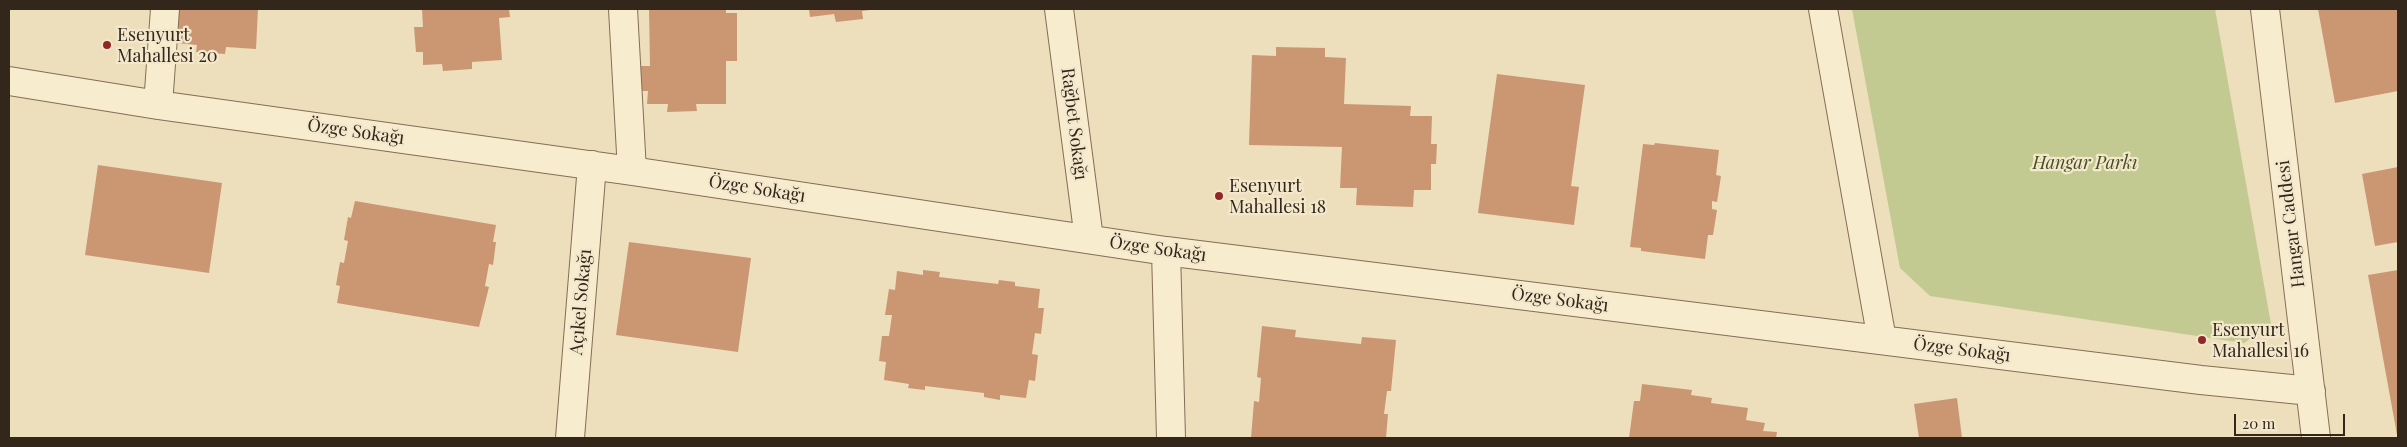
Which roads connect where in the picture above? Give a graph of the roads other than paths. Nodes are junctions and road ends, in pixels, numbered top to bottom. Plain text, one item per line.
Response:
1 (165, 9) edge
2 (623, 9) edge
3 (1059, 9) edge
4 (1823, 9) edge
5 (2265, 9) edge
6 (9, 81) edge
7 (158, 105) junction
8 (592, 165) junction
9 (632, 170) junction
10 (1089, 239) junction
11 (1166, 251) junction
12 (1882, 340) junction
13 (2311, 391) junction
14 (570, 438) edge
15 (1171, 438) edge
16 (2316, 438) edge

1 - 7 street
2 - 9 street
3 - 10 street, Rağbet Sokağı
4 - 12 street
5 - 13 street, Hangar Caddesi
6 - 7 street, Özge Sokağı
7 - 8 street, Özge Sokağı
8 - 9 street, Özge Sokağı
8 - 14 street, Açıkel Sokağı
9 - 10 street, Özge Sokağı
10 - 11 street, Özge Sokağı
11 - 12 street, Özge Sokağı
11 - 15 street
12 - 13 street, Özge Sokağı
13 - 16 street, Hangar Caddesi

